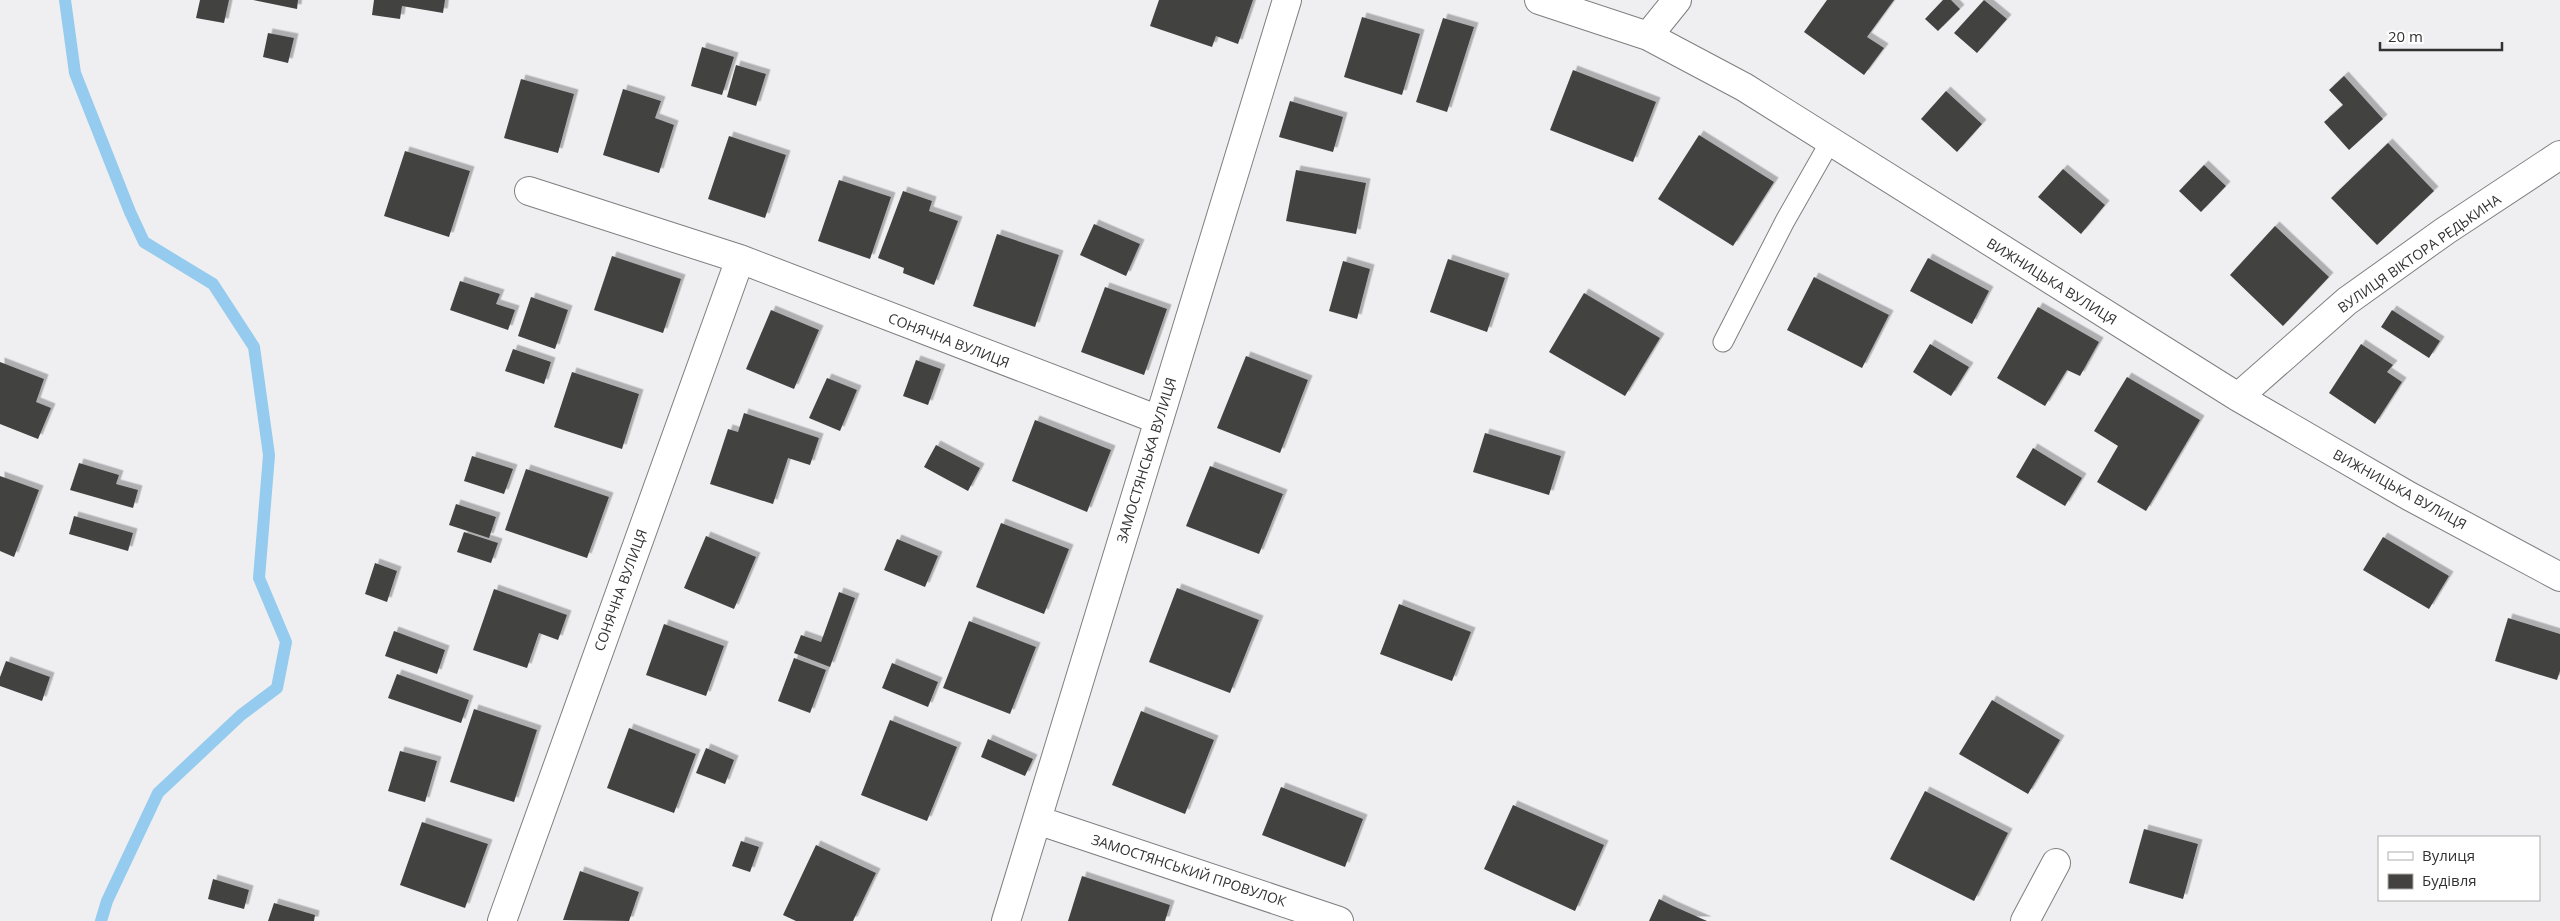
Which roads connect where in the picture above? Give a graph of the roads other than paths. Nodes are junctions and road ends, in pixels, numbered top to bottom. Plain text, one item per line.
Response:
1 (1288, 0) edge
2 (1539, 0) edge
3 (1677, 0) edge
4 (1648, 36) junction
5 (1830, 142) junction
6 (2560, 155) edge
7 (529, 191) dead end
8 (740, 259) junction
9 (1723, 342) dead end
10 (2238, 397) junction
11 (1159, 420) junction
12 (2560, 577) edge
13 (1037, 820) junction
14 (2056, 863) dead end
15 (502, 921) edge
16 (1006, 921) edge
17 (1339, 921) edge
18 (2025, 921) edge

1 - 11 street, ЗАМОСТЯНСЬКА ВУЛИЦЯ
2 - 4 street, ВИЖНИЦЬКА ВУЛИЦЯ
3 - 4 street
4 - 5 street, ВИЖНИЦЬКА ВУЛИЦЯ
5 - 9 lane
5 - 10 street, ВИЖНИЦЬКА ВУЛИЦЯ
6 - 10 street, ВУЛИЦЯ ВІКТОРА РЕДЬКИНА
7 - 8 street, СОНЯЧНА ВУЛИЦЯ
8 - 11 street, СОНЯЧНА ВУЛИЦЯ
8 - 15 street, СОНЯЧНА ВУЛИЦЯ
10 - 12 street, ВИЖНИЦЬКА ВУЛИЦЯ
11 - 13 street, ЗАМОСТЯНСЬКА ВУЛИЦЯ
13 - 16 street, ЗАМОСТЯНСЬКА ВУЛИЦЯ
13 - 17 street, ЗАМОСТЯНСЬКИЙ ПРОВУЛОК
14 - 18 street

